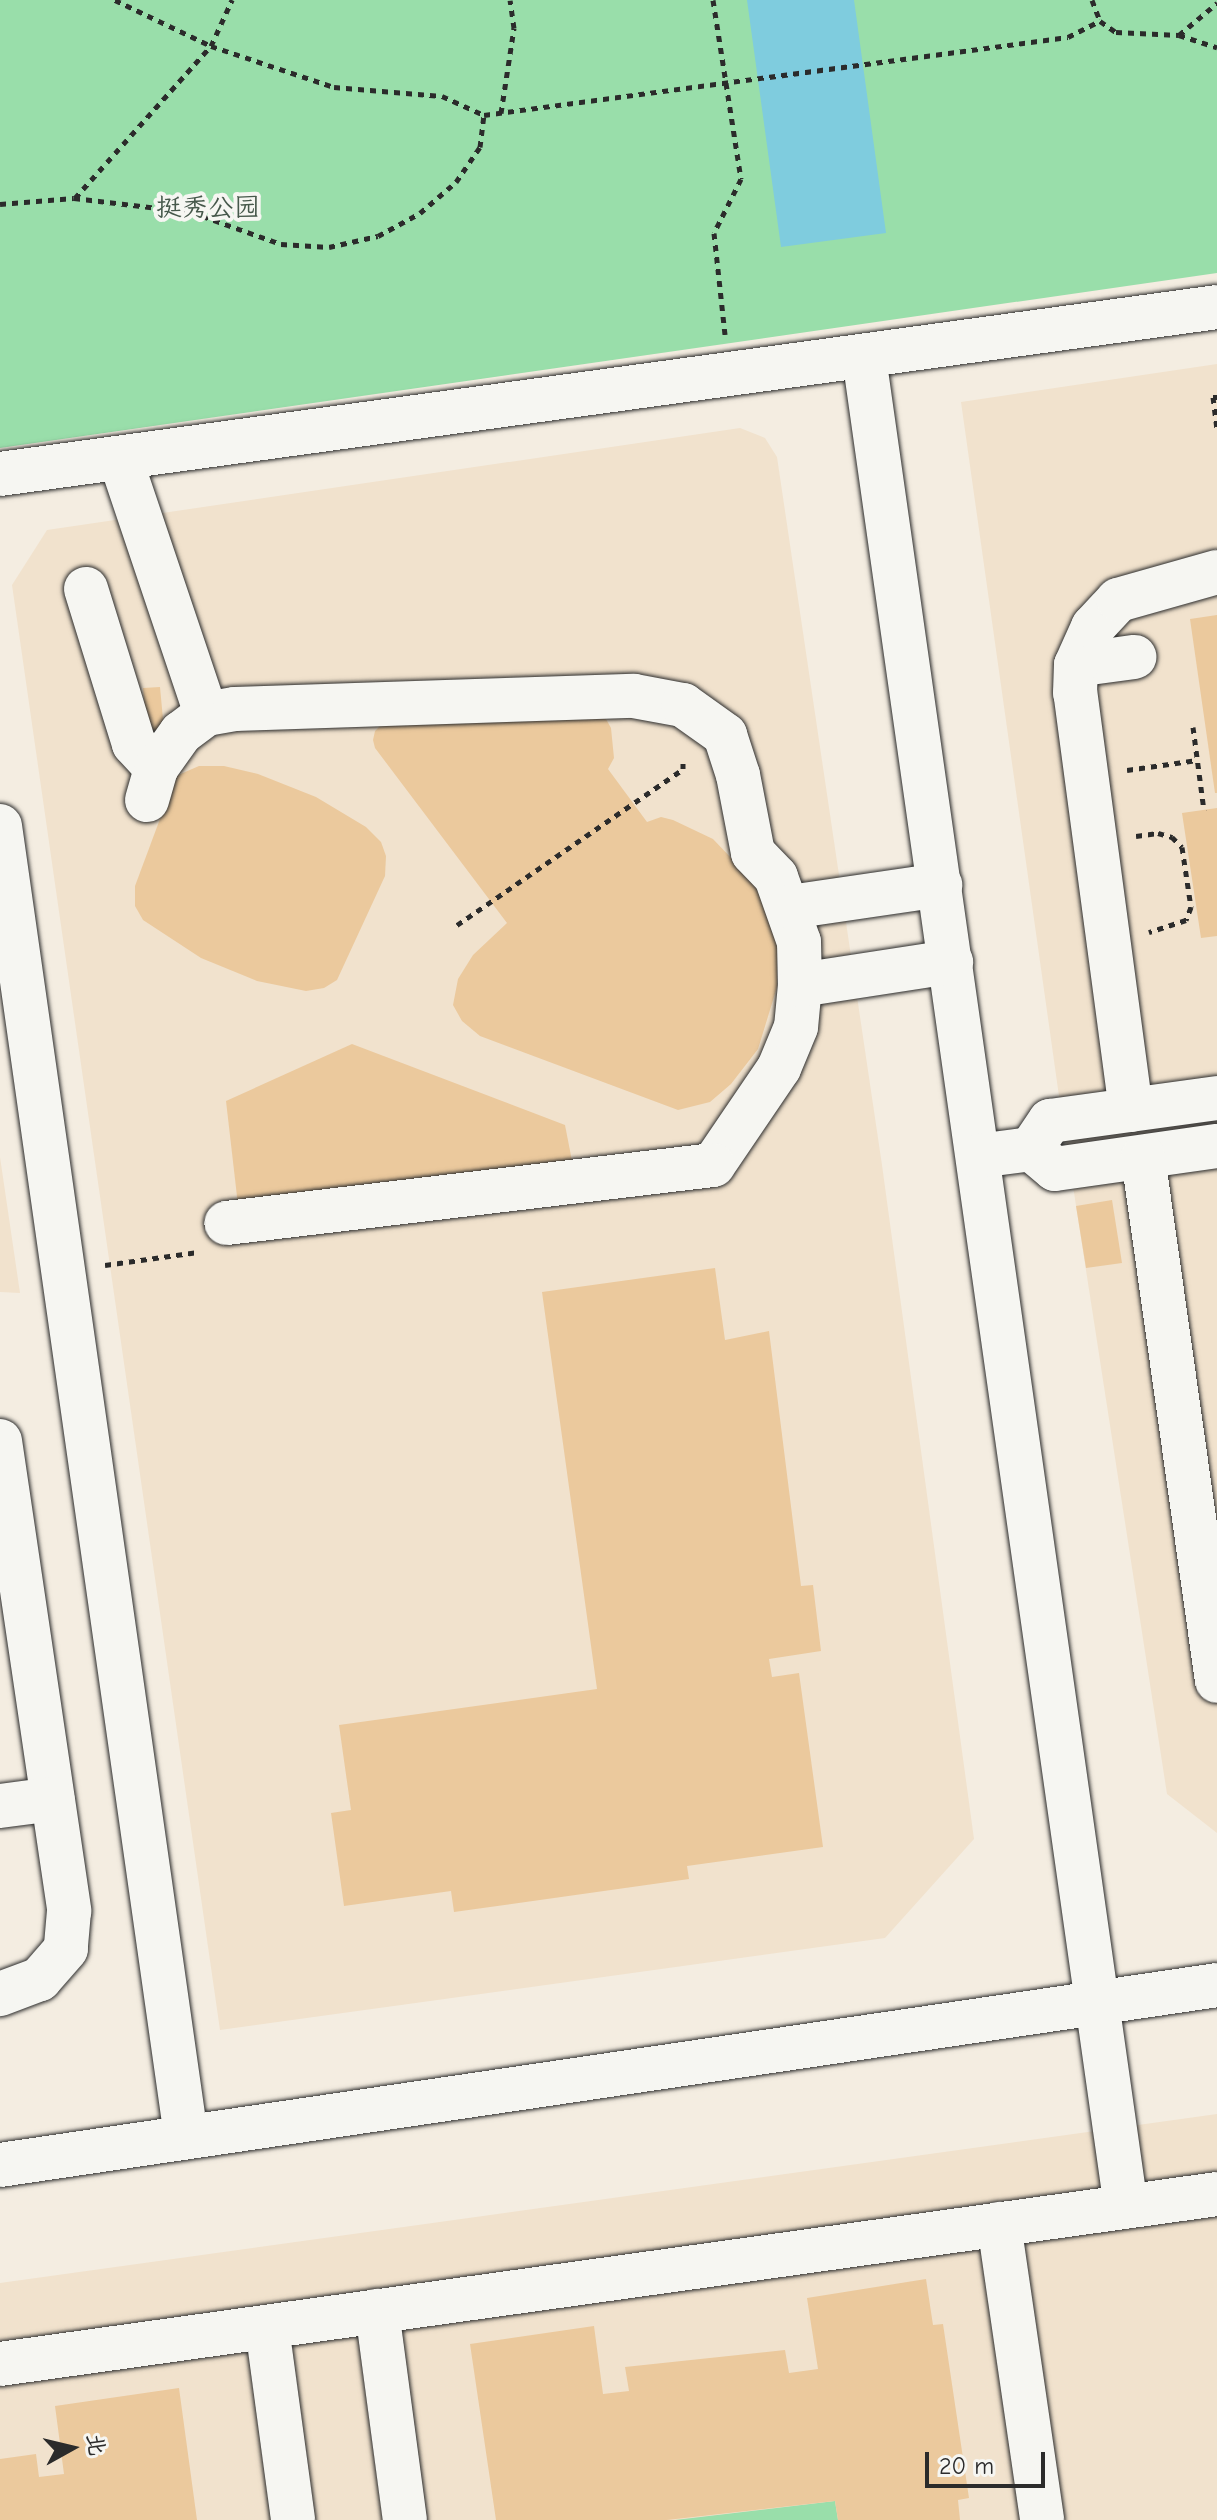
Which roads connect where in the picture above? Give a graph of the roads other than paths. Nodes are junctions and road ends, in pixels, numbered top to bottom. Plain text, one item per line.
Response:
1 (1217, 307) edge
2 (864, 357) junction
3 (120, 458) junction
4 (0, 474) edge
5 (1217, 572) edge
6 (86, 589) dead end
7 (1134, 657) dead end
8 (1076, 665) junction
9 (206, 714) junction
10 (0, 826) edge
11 (940, 885) junction
12 (790, 907) junction
13 (951, 962) junction
14 (800, 985) junction
15 (1217, 1098) edge
16 (1131, 1110) junction
17 (1217, 1146) edge
18 (1031, 1149) junction
19 (978, 1156) junction
20 (1143, 1157) junction
21 (226, 1223) dead end
22 (0, 1441) edge
23 (4, 1490) edge
24 (1209, 1560) edge
25 (1217, 1681) edge
26 (53, 1799) junction
27 (0, 1806) edge
28 (1217, 1985) edge
29 (0, 1994) edge
30 (1096, 2002) junction
31 (186, 2137) junction
32 (0, 2165) edge
33 (1217, 2194) edge
34 (1126, 2207) junction
35 (999, 2224) junction
36 (377, 2311) junction
37 (267, 2327) junction
38 (0, 2364) edge
39 (293, 2520) edge
40 (405, 2520) edge
41 (1042, 2520) edge

1 - 2 street
2 - 3 street
2 - 11 street
3 - 4 street
3 - 9 street
5 - 8 street
6 - 9 street
7 - 8 street
8 - 16 street
9 - 12 street
10 - 31 street
11 - 12 street
11 - 13 street
12 - 14 street
13 - 14 street
13 - 19 street
14 - 21 street
15 - 16 street
16 - 18 street
17 - 20 street
18 - 19 street
18 - 20 street
19 - 30 street
20 - 24 street
22 - 23 street
23 - 26 street
24 - 25 street
26 - 27 street
26 - 29 street
28 - 30 street
30 - 31 street
30 - 34 street
31 - 32 street
33 - 34 street
34 - 35 street
35 - 36 street
35 - 41 street
36 - 37 street
36 - 40 street
37 - 38 street
37 - 39 street

